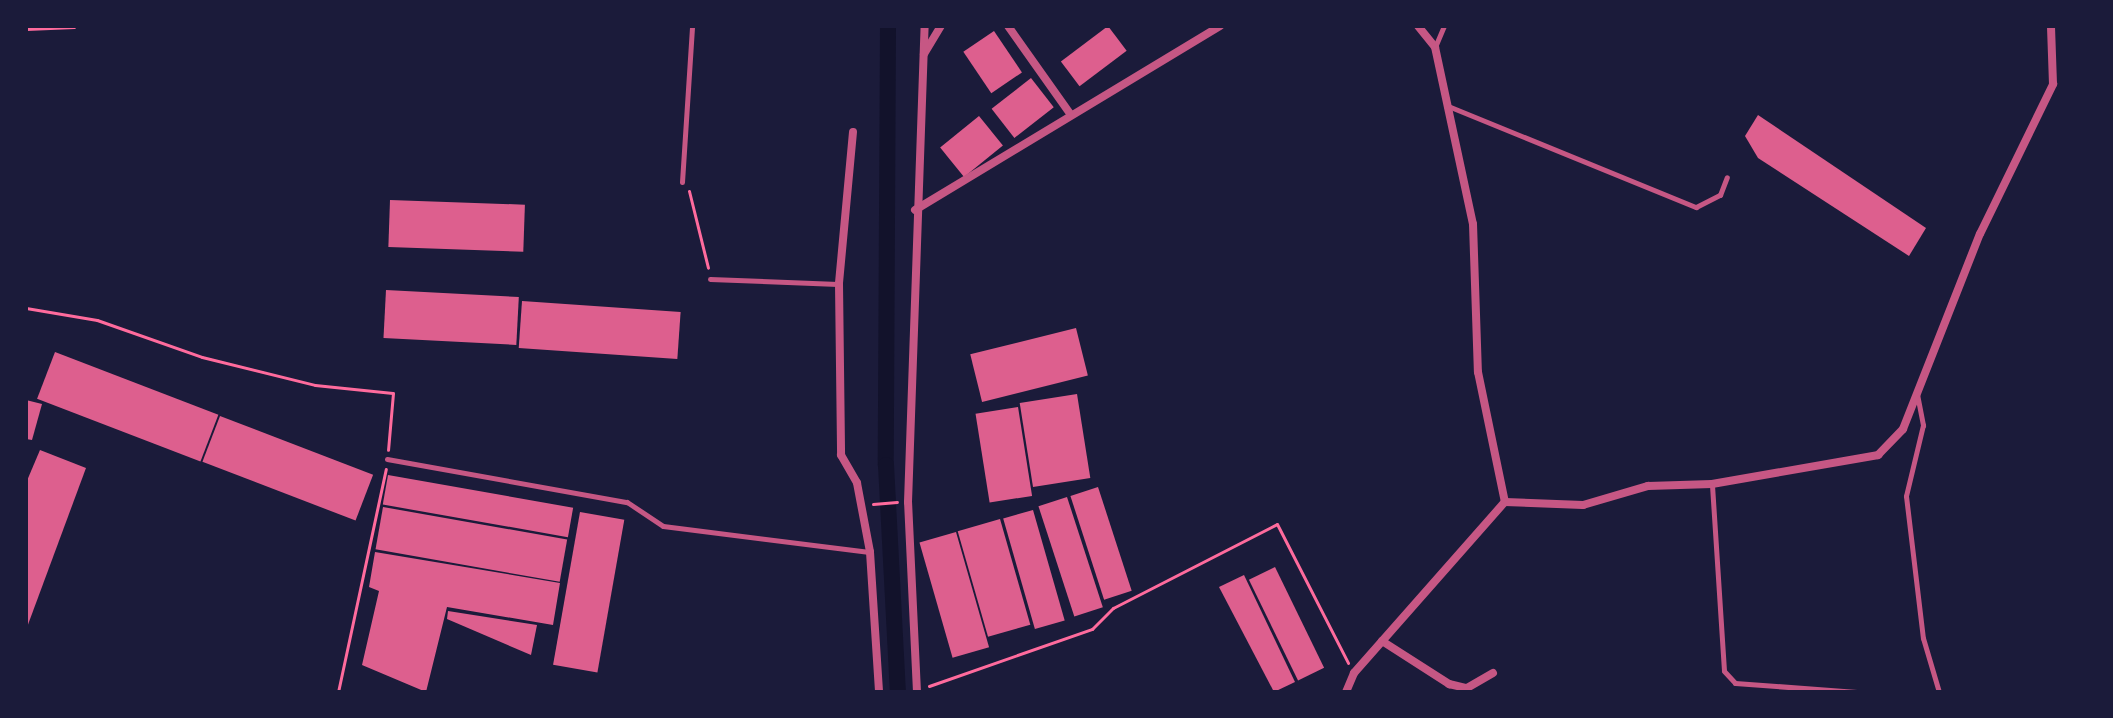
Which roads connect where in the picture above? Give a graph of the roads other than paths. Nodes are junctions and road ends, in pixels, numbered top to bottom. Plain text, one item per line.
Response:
1 (692, 26) edge
2 (925, 26) edge
3 (941, 26) edge
4 (1008, 26) edge
5 (1220, 26) edge
6 (1418, 26) edge
7 (1444, 26) edge
8 (2051, 26) edge
9 (1435, 47) junction
10 (924, 55) junction
11 (1447, 106) junction
12 (1071, 115) junction
13 (853, 132) dead end
14 (1727, 177) dead end
15 (682, 182) road end
16 (915, 210) junction
17 (710, 279) road end
18 (839, 284) junction
19 (1917, 393) junction
20 (387, 459) road end
21 (1712, 484) junction
22 (1505, 502) junction
23 (870, 552) junction
24 (1382, 641) junction
25 (1493, 673) dead end
26 (879, 692) edge
27 (917, 692) edge
28 (1346, 692) edge
29 (1857, 692) edge
30 (1939, 692) edge

1 - 15 lane
2 - 10 street
3 - 10 street
4 - 12 street
5 - 12 street
6 - 9 street
7 - 9 lane
8 - 19 street
9 - 11 street
10 - 16 street
11 - 14 lane
11 - 22 street
12 - 16 street
13 - 18 street
16 - 27 street
17 - 18 lane
18 - 23 street
19 - 21 street
19 - 30 lane
20 - 23 lane
21 - 22 street
21 - 29 lane
22 - 24 street
23 - 26 street
24 - 25 street
24 - 28 street

